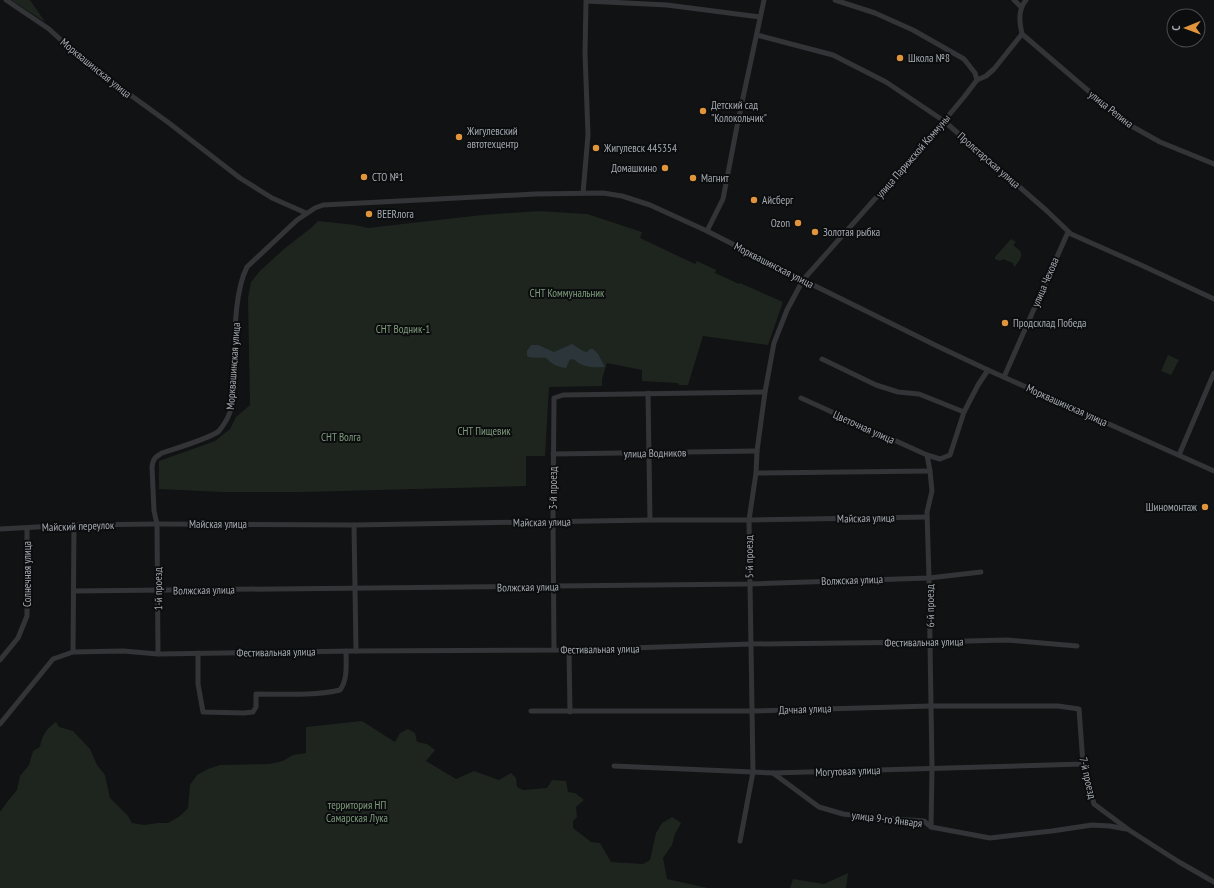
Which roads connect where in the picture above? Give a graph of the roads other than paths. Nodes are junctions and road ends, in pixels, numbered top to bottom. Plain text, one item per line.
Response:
1 (6, 0) edge
2 (764, 0) edge
3 (835, 0) edge
4 (1014, 0) edge
5 (1026, 0) edge
6 (586, 1) edge
7 (1021, 7) junction
8 (760, 17) junction
9 (1022, 34) junction
10 (757, 35) junction
11 (977, 80) junction
12 (944, 120) junction
13 (1214, 164) edge
14 (583, 193) junction
15 (306, 213) junction
16 (708, 231) junction
17 (1068, 232) junction
18 (803, 280) junction
19 (1214, 299) edge
20 (822, 359) dead end
21 (988, 370) junction
22 (1214, 373) edge
23 (1004, 377) junction
24 (765, 392) junction
25 (648, 393) junction
26 (801, 398) dead end
27 (964, 412) junction
28 (757, 451) junction
29 (650, 453) junction
30 (553, 454) junction
31 (927, 455) junction
32 (1179, 455) junction
33 (930, 470) junction
34 (1214, 471) edge
35 (756, 473) junction
36 (927, 517) junction
37 (650, 520) junction
38 (749, 520) junction
39 (553, 522) junction
40 (157, 524) junction
41 (354, 525) junction
42 (74, 526) junction
43 (27, 528) junction
44 (0, 529) edge
45 (981, 572) dead end
46 (930, 578) junction
47 (749, 584) junction
48 (554, 586) junction
49 (354, 589) junction
50 (74, 591) junction
51 (158, 591) junction
52 (930, 642) junction
53 (751, 644) junction
54 (1077, 646) dead end
55 (554, 650) junction
56 (569, 650) junction
57 (346, 651) junction
58 (356, 651) junction
59 (74, 652) junction
60 (198, 653) junction
61 (158, 654) junction
62 (0, 660) edge
63 (930, 706) junction
64 (1079, 708) joint
65 (531, 711) dead end
66 (752, 711) junction
67 (570, 712) junction
68 (0, 724) edge
69 (1083, 764) junction
70 (614, 766) dead end
71 (932, 768) junction
72 (753, 772) junction
73 (773, 773) junction
74 (931, 828) junction
75 (1129, 830) junction
76 (740, 841) dead end
77 (1214, 882) edge

1 - 15 street, Морквашинская улица
2 - 8 street
3 - 11 street
4 - 7 street
5 - 7 street
6 - 8 street
6 - 14 street
7 - 9 street
8 - 10 street
9 - 11 street, улица Парижской Коммуны
9 - 13 street, улица Репина
10 - 12 street, Пролетарская улица
10 - 16 street
11 - 12 street, улица Парижской Коммуны
12 - 17 street, Пролетарская улица
12 - 18 street, улица Парижской Коммуны
14 - 15 street, Морквашинская улица
14 - 16 street, Морквашинская улица
15 - 40 street, Морквашинская улица
16 - 18 street, Морквашинская улица
17 - 19 street, Пролетарская улица
17 - 23 street, улица Чехова
18 - 21 street, Морквашинская улица
18 - 24 street, 5-й проезд
20 - 27 street
21 - 23 street, Морквашинская улица
21 - 27 street
22 - 32 street
23 - 32 street, Морквашинская улица
24 - 25 street
24 - 28 street, 5-й проезд
25 - 29 street
25 - 30 street, 3-й проезд
26 - 31 street, Цветочная улица
27 - 31 street
28 - 29 street, улица Водников
28 - 35 street, 5-й проезд
29 - 30 street, улица Водников
29 - 37 street
30 - 39 street, 3-й проезд
31 - 33 street, 6-й проезд
32 - 34 street, Морквашинская улица
33 - 35 street
33 - 36 street, 6-й проезд
35 - 38 street, 5-й проезд
36 - 38 street, Майская улица
36 - 46 street, 6-й проезд
37 - 38 street, Майская улица
37 - 39 street, Майская улица
38 - 47 street, 5-й проезд
39 - 41 street, Майская улица
39 - 48 street, 3-й проезд
40 - 41 street, Майская улица
40 - 42 street, Майский переулок
40 - 51 street, 1-й проезд
41 - 49 street
42 - 43 street, Майский переулок
42 - 50 street
43 - 44 street, Майский переулок
43 - 62 street, Солнечная улица
45 - 46 street, Волжская улица
46 - 47 street, Волжская улица
46 - 52 street, 6-й проезд
47 - 48 street, Волжская улица
47 - 53 street, 5-й проезд
48 - 49 street, Волжская улица
48 - 55 street, 3-й проезд
49 - 51 street, Волжская улица
49 - 58 street
50 - 51 street, Волжская улица
50 - 59 street
51 - 61 street, 1-й проезд
52 - 53 street, Фестивальная улица
52 - 54 street, Фестивальная улица
52 - 63 street, 6-й проезд
53 - 56 street, Фестивальная улица
53 - 66 street, 5-й проезд
55 - 56 street, Фестивальная улица
55 - 58 street, Фестивальная улица
56 - 67 street
57 - 58 street, Фестивальная улица
57 - 60 street, Фестивальная улица
57 - 60 street
59 - 61 street, Фестивальная улица
59 - 68 street, Фестивальная улица
60 - 61 street, Фестивальная улица
63 - 64 street, Дачная улица
63 - 66 street, Дачная улица
63 - 71 street, 6-й проезд
64 - 69 street, 7-й проезд
65 - 67 street, Дачная улица
66 - 67 street, Дачная улица
66 - 72 street, 5-й проезд
69 - 71 street, Могутовая улица
69 - 75 street, 7-й проезд
70 - 72 street, Могутовая улица
71 - 73 street, Могутовая улица
71 - 74 street, 6-й проезд
72 - 73 street, Могутовая улица
72 - 76 street, 5-й проезд
73 - 74 street, улица 9-го Января
74 - 75 street, улица 9-го Января
75 - 77 street, 7-й проезд

